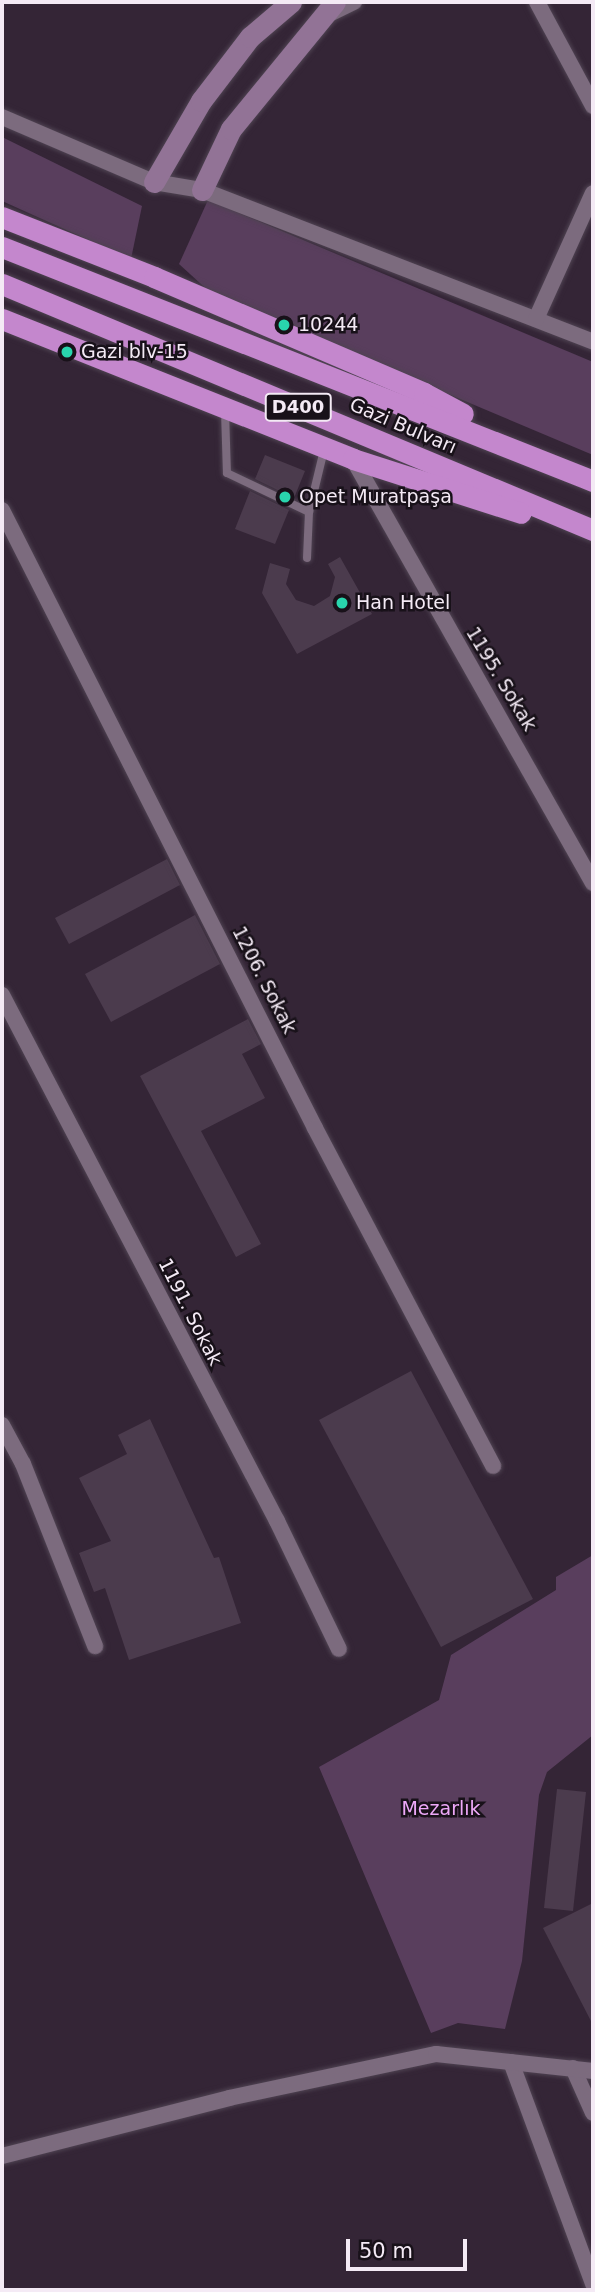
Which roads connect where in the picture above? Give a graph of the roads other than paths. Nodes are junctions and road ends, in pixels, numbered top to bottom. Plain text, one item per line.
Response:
1 (291, 2) edge
2 (335, 2) edge
3 (354, 2) edge
4 (537, 2) edge
5 (318, 19) junction
6 (593, 106) edge
7 (2, 117) edge
8 (154, 182) junction
9 (202, 190) junction
10 (593, 193) edge
11 (2, 217) edge
12 (2, 247) edge
13 (2, 285) edge
14 (2, 319) edge
15 (536, 319) junction
16 (593, 342) edge
17 (225, 408) junction
18 (325, 447) junction
19 (539, 455) junction
20 (354, 459) junction
21 (593, 481) edge
22 (2, 510) edge
23 (310, 512) junction
24 (593, 530) edge
25 (593, 537) edge
26 (307, 558) dead end
27 (593, 883) edge
28 (2, 995) edge
29 (2, 1425) edge
30 (492, 1466) dead end
31 (95, 1646) dead end
32 (339, 1649) dead end
33 (512, 2062) junction
34 (573, 2068) junction
35 (593, 2071) edge
36 (593, 2113) edge
37 (2, 2157) edge
38 (593, 2284) edge

1 - 8 street
2 - 5 street
3 - 5 street
4 - 6 street
5 - 9 street
7 - 8 street
8 - 9 street
9 - 15 street
10 - 15 street
11 - 19 highway
12 - 19 highway, Gazi Bulvarı / D400
13 - 24 highway, Gazi Bulvarı / D400
14 - 17 highway
15 - 16 street
17 - 18 highway
17 - 23 lane
18 - 20 highway
18 - 23 lane
19 - 21 highway, Gazi Bulvarı / D400
20 - 25 highway
20 - 27 street, 1195. Sokak
22 - 30 street, 1206. Sokak
23 - 26 lane
28 - 32 street, 1191. Sokak
29 - 31 street
33 - 34 street
33 - 37 street
33 - 38 street
34 - 35 street
34 - 36 street

